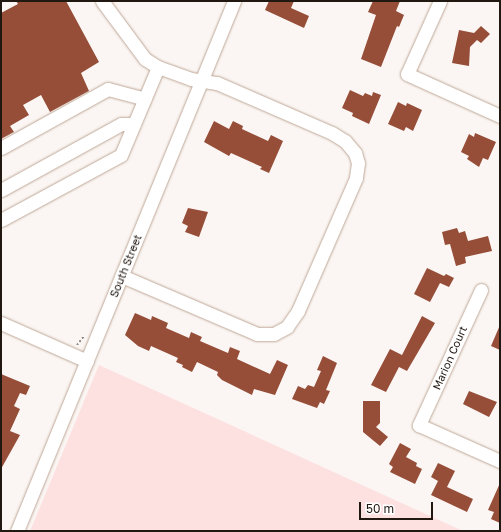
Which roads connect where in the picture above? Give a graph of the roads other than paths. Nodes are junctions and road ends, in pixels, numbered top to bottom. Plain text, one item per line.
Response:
1 (102, 1) edge
2 (234, 1) edge
3 (440, 1) edge
4 (158, 67) junction
5 (202, 80) junction
6 (145, 99) junction
7 (500, 116) edge
8 (134, 124) junction
9 (1, 148) edge
10 (1, 190) edge
11 (1, 220) edge
12 (122, 276) junction
13 (481, 290) dead end
14 (1, 323) edge
15 (87, 361) junction
16 (500, 461) edge
17 (18, 531) edge

1 - 4 street
2 - 5 street, South Street
3 - 7 street
4 - 5 street
4 - 6 street
5 - 12 street, South Street
5 - 12 street
6 - 8 street
6 - 9 street
8 - 10 street
8 - 11 street
12 - 15 street, South Street
13 - 16 street, Marion Court
14 - 15 street
15 - 17 street, South Street

